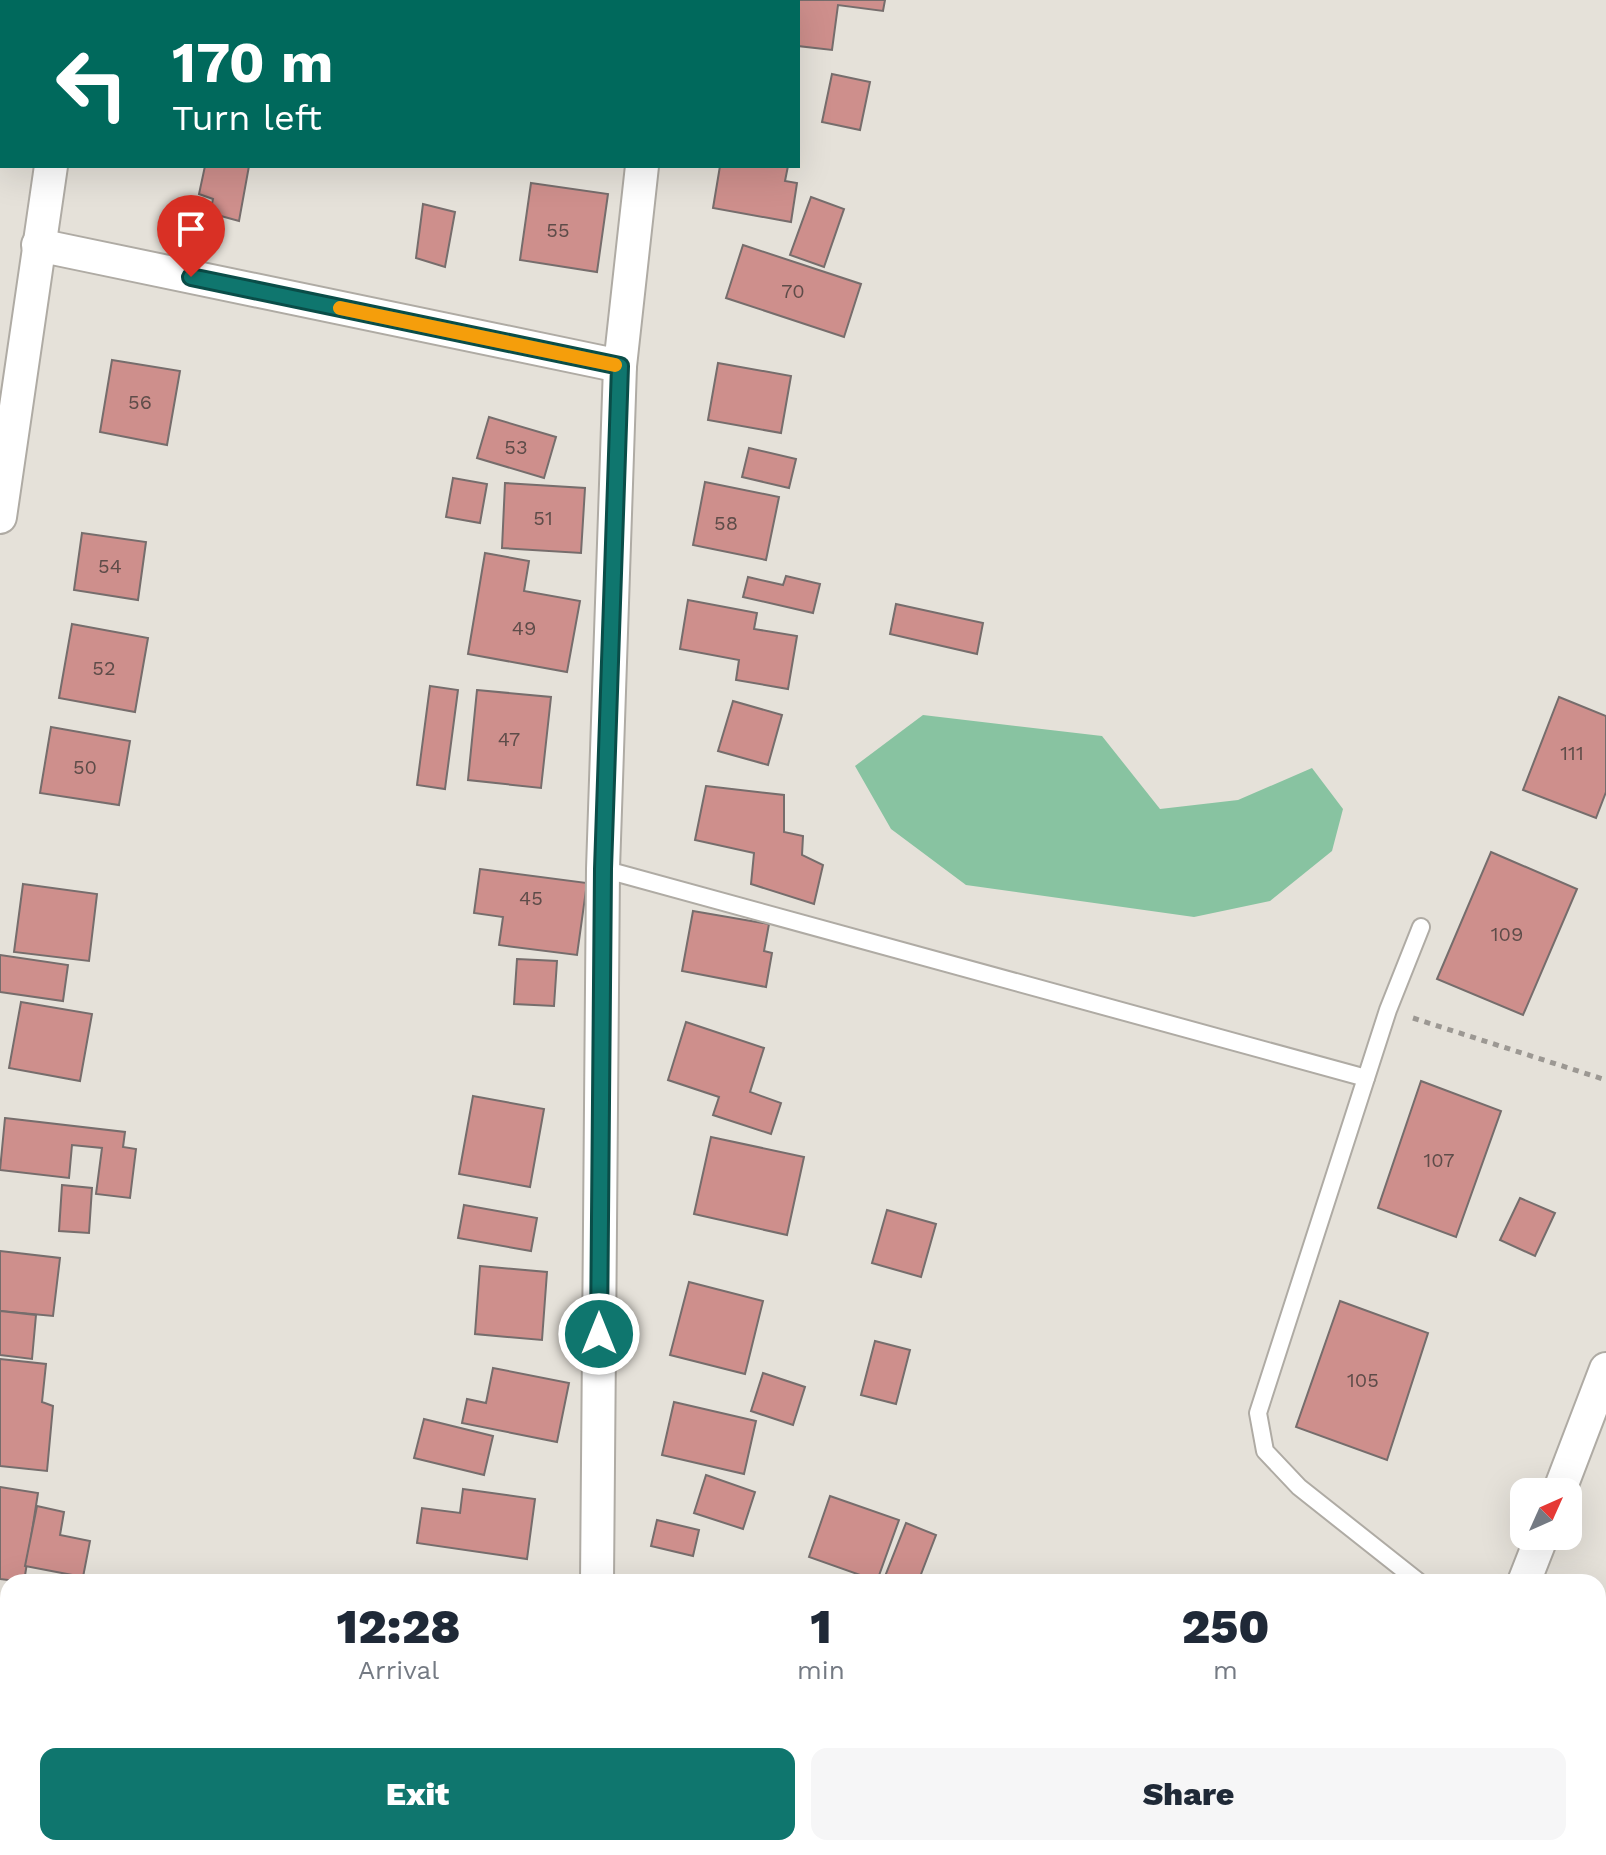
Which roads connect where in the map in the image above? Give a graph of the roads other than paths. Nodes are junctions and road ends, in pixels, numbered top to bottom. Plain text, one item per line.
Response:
1 (51, 168) edge
2 (642, 168) edge
3 (38, 245) junction
4 (620, 366) junction
5 (0, 517) edge
6 (603, 869) junction
7 (1421, 927) dead end
8 (1366, 1078) junction
9 (1606, 1369) edge
10 (1564, 1478) edge
11 (1537, 1550) edge
12 (597, 1574) edge
13 (1409, 1574) edge
14 (1527, 1574) edge

1 - 3 street
2 - 4 street
3 - 4 street
3 - 5 street
4 - 6 street
6 - 8 lane
6 - 12 street
7 - 8 lane
8 - 13 lane
9 - 10 street
11 - 14 street

